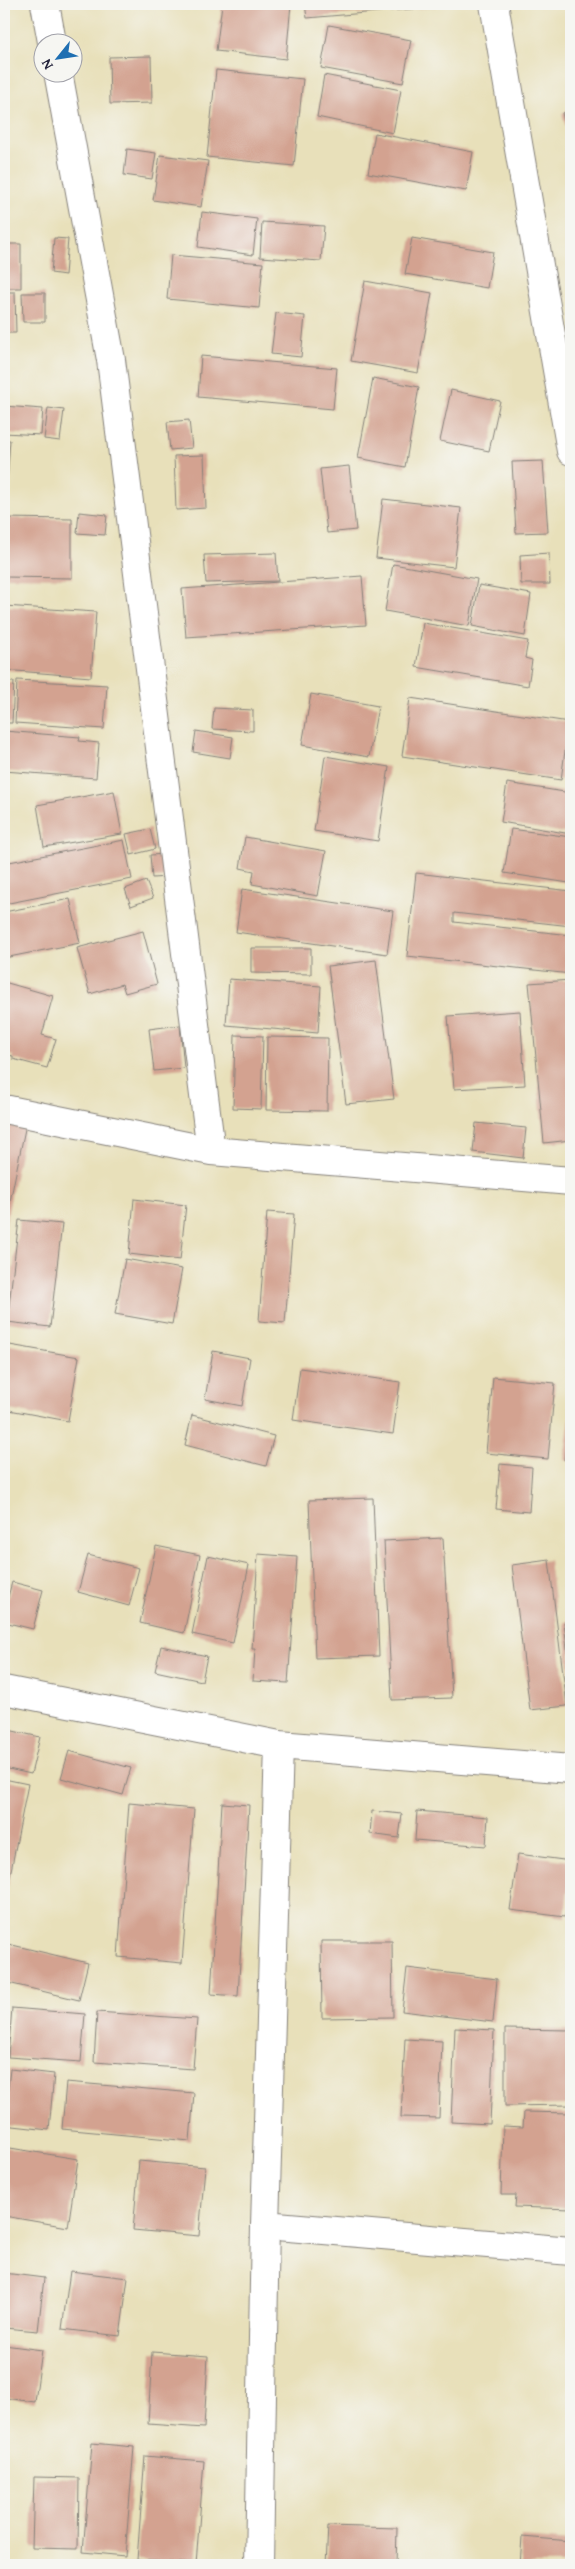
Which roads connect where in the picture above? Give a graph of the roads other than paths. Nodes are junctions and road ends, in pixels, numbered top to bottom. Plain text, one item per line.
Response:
1 (45, 4) edge
2 (494, 4) edge
3 (50, 32) edge
4 (60, 82) edge
5 (571, 451) edge
6 (4, 1110) edge
7 (211, 1151) junction
8 (571, 1181) edge
9 (4, 1690) edge
10 (279, 1745) junction
11 (571, 1769) edge
12 (264, 2225) junction
13 (571, 2251) edge
14 (259, 2565) edge

1 - 3 street
2 - 5 street
4 - 7 street
6 - 7 street
7 - 8 street
9 - 10 street
10 - 11 street
10 - 12 street
12 - 13 street
12 - 14 street

